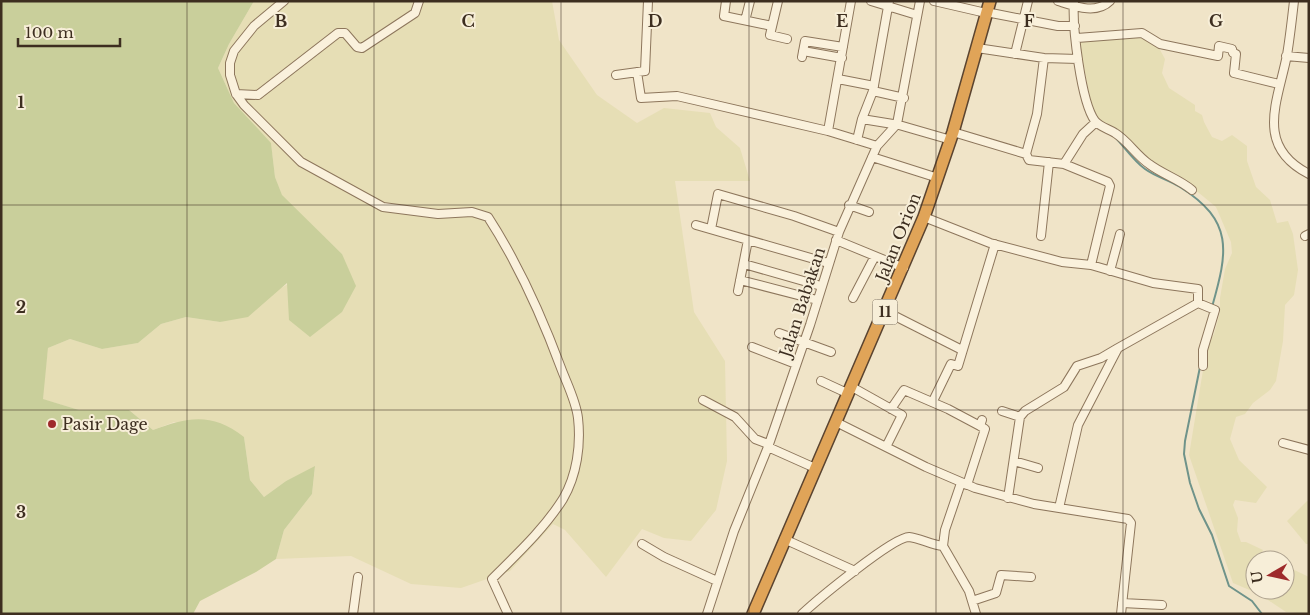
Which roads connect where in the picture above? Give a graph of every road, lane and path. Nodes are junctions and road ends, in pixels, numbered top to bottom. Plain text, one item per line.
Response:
1 (284, 1) edge
2 (419, 1) edge
3 (648, 1) edge
4 (726, 1) edge
5 (750, 1) edge
6 (778, 1) edge
7 (851, 1) edge
8 (870, 1) edge
9 (920, 1) edge
10 (934, 1) edge
11 (1028, 1) edge
12 (1058, 1) edge
13 (1110, 1) edge
14 (1294, 1) edge
15 (889, 4) edge
16 (1072, 4) edge
17 (987, 9) edge
18 (917, 15) junction
19 (746, 17) dead end
20 (1023, 19) junction
21 (772, 26) junction
22 (1073, 26) junction
23 (1077, 38) junction
24 (787, 39) dead end
25 (844, 47) junction
26 (977, 48) junction
27 (1015, 54) junction
28 (1286, 56) junction
29 (842, 58) junction
30 (1044, 58) junction
31 (1309, 58) edge
32 (1077, 59) junction
33 (637, 72) junction
34 (616, 75) dead end
35 (838, 79) junction
36 (1279, 84) junction
37 (874, 89) junction
38 (236, 94) junction
39 (904, 98) junction
40 (862, 119) junction
41 (1095, 123) junction
42 (900, 125) junction
43 (828, 131) junction
44 (952, 136) junction
45 (857, 140) junction
46 (877, 146) junction
47 (1026, 154) junction
48 (874, 158) junction
49 (1049, 162) junction
50 (1064, 164) junction
51 (1309, 174) edge
52 (938, 178) junction
53 (1192, 190) dead end
54 (851, 206) junction
55 (868, 212) dead end
56 (924, 217) junction
57 (696, 225) dead end
58 (711, 229) junction
59 (1120, 234) dead end
60 (1040, 236) dead end
61 (838, 239) junction
62 (748, 240) junction
63 (995, 244) junction
64 (875, 256) junction
65 (828, 263) junction
66 (744, 264) junction
67 (1091, 265) junction
68 (904, 268) junction
69 (1110, 271) junction
70 (740, 280) junction
71 (821, 286) junction
72 (738, 291) dead end
73 (853, 298) dead end
74 (817, 300) junction
75 (1198, 303) junction
76 (885, 311) junction
77 (779, 333) dead end
78 (803, 341) junction
79 (752, 347) dead end
80 (1118, 348) junction
81 (962, 350) junction
82 (831, 352) dead end
83 (796, 364) junction
84 (1203, 366) dead end
85 (821, 381) dead end
86 (850, 390) junction
87 (703, 400) dead end
88 (933, 401) junction
89 (891, 409) junction
90 (1002, 411) dead end
91 (1020, 417) junction
92 (836, 422) junction
93 (1283, 443) dead end
94 (768, 445) junction
95 (886, 445) junction
96 (1309, 450) edge
97 (1014, 461) junction
98 (815, 468) junction
99 (1038, 468) dead end
100 (964, 484) junction
101 (1008, 498) junction
102 (1059, 508) junction
103 (959, 513) dead end
104 (950, 515) junction
105 (784, 539) junction
106 (642, 544) dead end
107 (943, 546) junction
108 (855, 571) junction
109 (358, 577) dead end
110 (1030, 577) dead end
111 (717, 581) junction
112 (972, 601) junction
113 (1122, 602) junction
114 (1162, 605) dead end
115 (352, 614) edge
116 (508, 614) edge
117 (708, 614) edge
118 (753, 614) edge
119 (802, 614) edge
120 (976, 614) edge
121 (1121, 614) edge

1 - 38 street
2 - 38 street
3 - 33 street
4 - 21 street
5 - 19 street
6 - 21 street
7 - 25 street
8 - 15 street
9 - 18 street, Jalan Babakan
10 - 17 street
11 - 20 street
12 - 16 street
13 - 16 street
14 - 28 street
15 - 18 street
15 - 37 street
16 - 22 street
17 - 20 street
17 - 26 highway, Jalan Orion / 11
18 - 39 street, Jalan Babakan
20 - 22 street
20 - 27 street
21 - 24 street
22 - 23 street
23 - 32 street
23 - 36 street
25 - 29 street
25 - 29 street
26 - 27 street
26 - 44 highway, Jalan Orion / 11
27 - 30 street
28 - 31 street
28 - 36 street
29 - 35 street
30 - 32 street
30 - 47 street
32 - 41 street
33 - 34 street
33 - 43 street
35 - 37 street
35 - 43 street
36 - 51 street
37 - 39 street
37 - 40 street
38 - 116 street
39 - 42 street, Jalan Babakan
40 - 42 street
40 - 45 street
41 - 50 street
41 - 53 street
42 - 44 street
42 - 46 street, Jalan Babakan
43 - 45 street
44 - 47 street
44 - 52 highway, Jalan Orion / 11
45 - 46 street
46 - 48 street, Jalan Babakan
47 - 49 street
48 - 52 street
48 - 54 street, Jalan Babakan
49 - 50 street
49 - 60 street
50 - 67 street
52 - 56 highway, Jalan Orion / 11
54 - 55 street
54 - 61 street, Jalan Babakan
56 - 63 street
56 - 68 highway, Jalan Orion / 11
57 - 58 street
58 - 61 street
58 - 62 street
59 - 69 street
61 - 64 street
61 - 65 street, Jalan Babakan
62 - 65 street
62 - 66 street
63 - 67 street
63 - 81 street
64 - 68 street
64 - 73 street
65 - 71 street, Jalan Babakan
66 - 70 street
66 - 71 street
67 - 69 street
68 - 76 highway, Jalan Orion / 11
69 - 75 street
70 - 72 street
70 - 74 street
71 - 74 street, Jalan Babakan
74 - 78 street, Jalan Babakan
75 - 80 street
75 - 84 street
76 - 81 street
76 - 86 highway, Jalan Orion / 11
77 - 78 street
78 - 82 street
78 - 83 street, Jalan Babakan
79 - 83 street
80 - 91 street
80 - 102 street
81 - 88 street
83 - 94 street, Jalan Babakan
85 - 86 street
86 - 89 street
86 - 92 highway, Jalan Orion / 11
87 - 94 street
88 - 89 street
88 - 100 street
89 - 95 street
90 - 91 street
91 - 97 street
92 - 95 street
92 - 98 highway, Jalan Orion / 11
93 - 96 street
94 - 98 street
94 - 111 street, Jalan Babakan
95 - 100 street
97 - 99 street
97 - 101 street
98 - 105 highway, Jalan Orion / 11
100 - 101 street
100 - 104 street
101 - 102 street
102 - 113 street
103 - 104 street
104 - 107 street
105 - 108 street
105 - 118 highway, Jalan Orion / 11
106 - 111 street
107 - 108 street
107 - 112 street
108 - 119 street
109 - 115 street
110 - 112 street
111 - 117 street, Jalan Babakan
112 - 120 street
113 - 114 street
113 - 121 street

